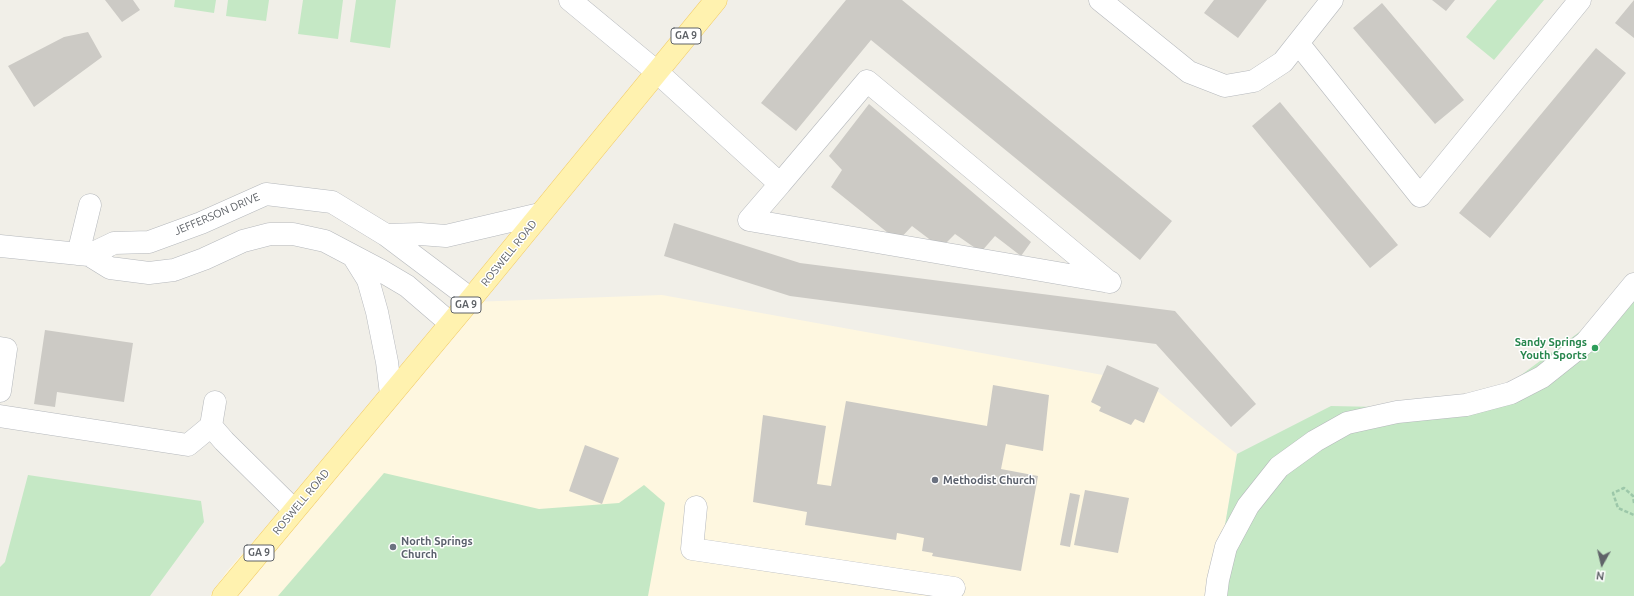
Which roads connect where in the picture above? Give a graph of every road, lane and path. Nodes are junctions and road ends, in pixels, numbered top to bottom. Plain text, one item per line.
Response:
1 (570, 0) edge
2 (716, 0) edge
3 (1332, 0) edge
4 (1580, 0) edge
5 (1110, 3) edge
6 (1298, 43) junction
7 (657, 72) junction
8 (780, 184) junction
9 (90, 205) dead end
10 (540, 214) junction
11 (386, 235) junction
12 (0, 246) edge
13 (84, 254) junction
14 (353, 256) junction
15 (1634, 284) edge
16 (471, 299) junction
17 (450, 323) junction
18 (0, 348) edge
19 (0, 392) edge
20 (391, 394) junction
21 (215, 402) dead end
22 (0, 416) edge
23 (211, 426) junction
24 (1634, 503) edge
25 (696, 507) dead end
26 (294, 510) junction
27 (1634, 515) edge
28 (954, 588) dead end
29 (223, 596) edge
30 (1216, 596) edge

1 - 7 street
2 - 7 main road, ROSWELL ROAD / GA 9
3 - 6 street
4 - 6 street
5 - 6 street
7 - 8 street
7 - 10 main road, ROSWELL ROAD / GA 9
8 - 8 street
9 - 13 street
10 - 11 street
10 - 16 main road, ROSWELL ROAD / GA 9
11 - 13 street, JEFFERSON DRIVE
11 - 16 street, JEFFERSON DRIVE
12 - 13 street
13 - 14 street
14 - 17 street
14 - 20 street
15 - 30 street
16 - 17 main road, ROSWELL ROAD / GA 9
17 - 20 main road, ROSWELL ROAD / GA 9
18 - 19 street
20 - 26 main road, ROSWELL ROAD / GA 9
21 - 23 street
22 - 23 street
23 - 26 street
24 - 27 path
25 - 28 street
26 - 29 main road, ROSWELL ROAD / GA 9

